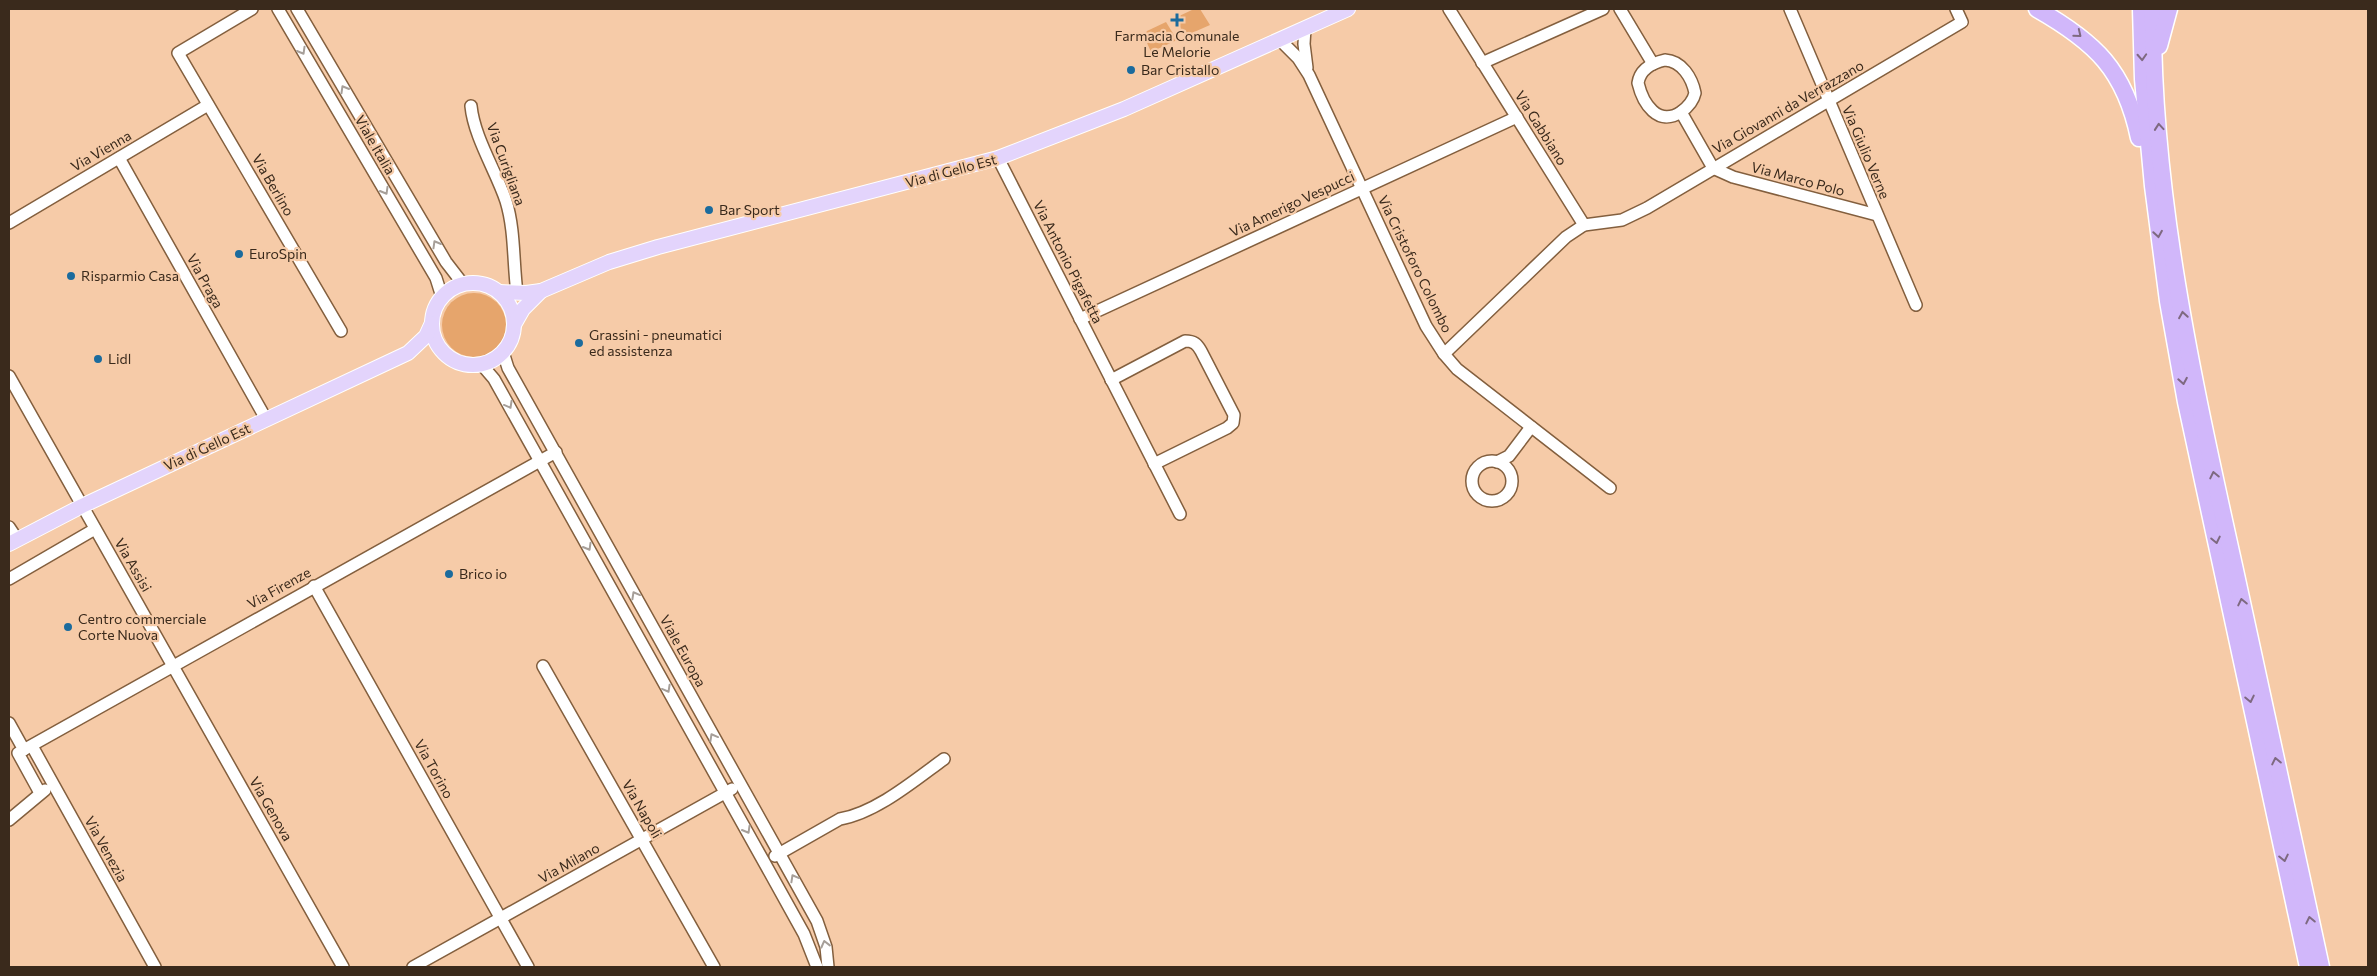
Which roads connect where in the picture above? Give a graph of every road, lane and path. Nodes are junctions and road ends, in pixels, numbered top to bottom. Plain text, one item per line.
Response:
1 (252, 9) edge
2 (278, 9) edge
3 (297, 9) edge
4 (1449, 9) edge
5 (1602, 9) edge
6 (1620, 9) edge
7 (1790, 9) edge
8 (1956, 9) edge
9 (2037, 9) edge
10 (2140, 9) edge
11 (2153, 9) edge
12 (2169, 9) edge
13 (1342, 10) edge
14 (1305, 28) junction
15 (1280, 40) junction
16 (1482, 63) junction
17 (1653, 64) junction
18 (2154, 65) junction
19 (1309, 75) junction
20 (1828, 100) junction
21 (208, 105) junction
22 (471, 106) dead end
23 (1681, 112) junction
24 (1517, 117) junction
25 (119, 158) junction
26 (998, 158) junction
27 (1713, 168) junction
28 (2153, 186) junction
29 (1362, 189) junction
30 (1877, 216) junction
31 (9, 222) edge
32 (1584, 225) junction
33 (463, 284) junction
34 (541, 291) junction
35 (499, 292) junction
36 (517, 293) junction
37 (442, 297) junction
38 (1916, 306) dead end
39 (523, 309) junction
40 (1080, 319) junction
41 (432, 323) junction
42 (515, 323) junction
43 (341, 331) dead end
44 (503, 352) junction
45 (408, 353) junction
46 (1444, 354) junction
47 (448, 357) junction
48 (482, 365) junction
49 (9, 376) edge
50 (1111, 380) junction
51 (266, 419) junction
52 (1531, 427) junction
53 (556, 452) junction
54 (1509, 456) junction
55 (540, 462) junction
56 (1498, 462) junction
57 (1154, 464) junction
58 (1508, 470) junction
59 (1610, 488) dead end
60 (82, 506) junction
61 (1180, 514) dead end
62 (9, 527) edge
63 (95, 529) junction
64 (13, 541) edge
65 (9, 579) edge
66 (314, 586) junction
67 (172, 666) junction
68 (543, 666) dead end
69 (9, 723) edge
70 (25, 750) junction
71 (944, 759) dead end
72 (53, 784) junction
73 (740, 785) junction
74 (40, 793) junction
75 (726, 793) junction
76 (9, 820) edge
77 (642, 839) junction
78 (780, 853) junction
79 (764, 862) junction
80 (500, 918) junction
81 (155, 967) edge
82 (343, 967) edge
83 (413, 967) edge
84 (528, 967) edge
85 (714, 967) edge
86 (816, 967) edge
87 (828, 967) edge
88 (2308, 967) edge
89 (2321, 967) edge

1 - 21 street, Via Berlino
2 -> 37 street, Viale Italia
33 -> 3 street, Viale Italia
4 - 16 street, Via Gabbiano
5 - 16 street
6 - 17 street
7 - 20 street, Via Giulio Verne
8 - 20 street, Via Giovanni da Verrazzano
9 -> 28 highway
10 -> 28 highway
11 - 18 highway
12 - 18 highway
13 - 14 main road, Via di Gello Est
14 - 15 main road, Via di Gello Est
14 - 19 street, Via Cristoforo Colombo
15 - 19 street, Via Cristoforo Colombo
15 - 26 main road, Via di Gello Est
16 - 24 street, Via Gabbiano
17 - 23 street
17 - 23 street
89 -> 18 highway
19 - 29 street, Via Cristoforo Colombo
20 - 27 street, Via Giovanni da Verrazzano
20 - 30 street, Via Giulio Verne
21 - 25 street, Via Vienna
21 - 43 street, Via Berlino
22 - 36 street, Via Curigliana
23 - 27 street
24 - 29 street, Via Amerigo Vespucci
24 - 32 street, Via Gabbiano
25 - 31 street, Via Vienna
25 - 51 street, Via Praga
26 - 34 main road, Via di Gello Est
26 - 40 street, Via Antonio Pigafetta
27 - 30 street, Via Marco Polo
27 - 32 street, Via Giovanni da Verrazzano
28 -> 88 highway
29 - 40 street, Via Amerigo Vespucci
29 - 46 street, Via Cristoforo Colombo
30 - 38 street, Via Giulio Verne
32 - 46 street
33 - 35 main road
33 - 37 main road
34 - 36 main road, Via di Gello Est
34 - 39 main road, Via di Gello Est
35 - 36 main road, Via di Gello Est
35 - 42 main road
36 - 39 main road
37 - 41 main road
39 - 42 main road, Via di Gello Est
40 - 50 street, Via Antonio Pigafetta
41 - 45 main road, Via di Gello Est
41 - 47 main road
42 - 44 main road
44 - 48 main road
44 - 53 street, Viale Europa
45 - 47 main road, Via di Gello Est
45 - 51 main road, Via di Gello Est
46 - 52 street, Via Cristoforo Colombo
47 - 48 main road
48 -> 55 street
49 - 60 street
50 - 57 street, Via Antonio Pigafetta
50 - 57 street
51 - 60 main road, Via di Gello Est
52 - 54 street
52 - 59 street, Via Cristoforo Colombo
53 - 55 street, Via Firenze
73 -> 53 street, Viale Europa
54 - 56 street
54 - 58 street
55 - 66 street, Via Firenze
55 -> 75 street
56 - 58 street
56 - 58 street
57 - 61 street, Via Antonio Pigafetta
60 - 63 street, Via Assisi
60 - 64 main road, Via di Gello Est
62 - 64 street
63 - 65 street
63 - 67 street, Via Assisi
66 - 67 street, Via Firenze
66 - 80 street, Via Torino
67 - 70 street, Via Firenze
67 - 82 street, Via Genova
68 - 77 street, Via Napoli
69 - 70 street, Via Venezia
70 - 72 street, Via Venezia
70 - 74 street, Via Venezia
71 - 78 street
72 - 74 street
72 - 81 street, Via Venezia
73 - 75 street, Via Milano
73 - 78 street, Viale Europa
74 - 76 street
75 - 77 street, Via Milano
75 -> 79 street
77 - 80 street, Via Milano
77 - 85 street, Via Napoli
78 - 79 street
87 -> 78 street, Viale Europa
79 - 86 street
80 - 83 street, Via Milano
80 - 84 street, Via Torino

